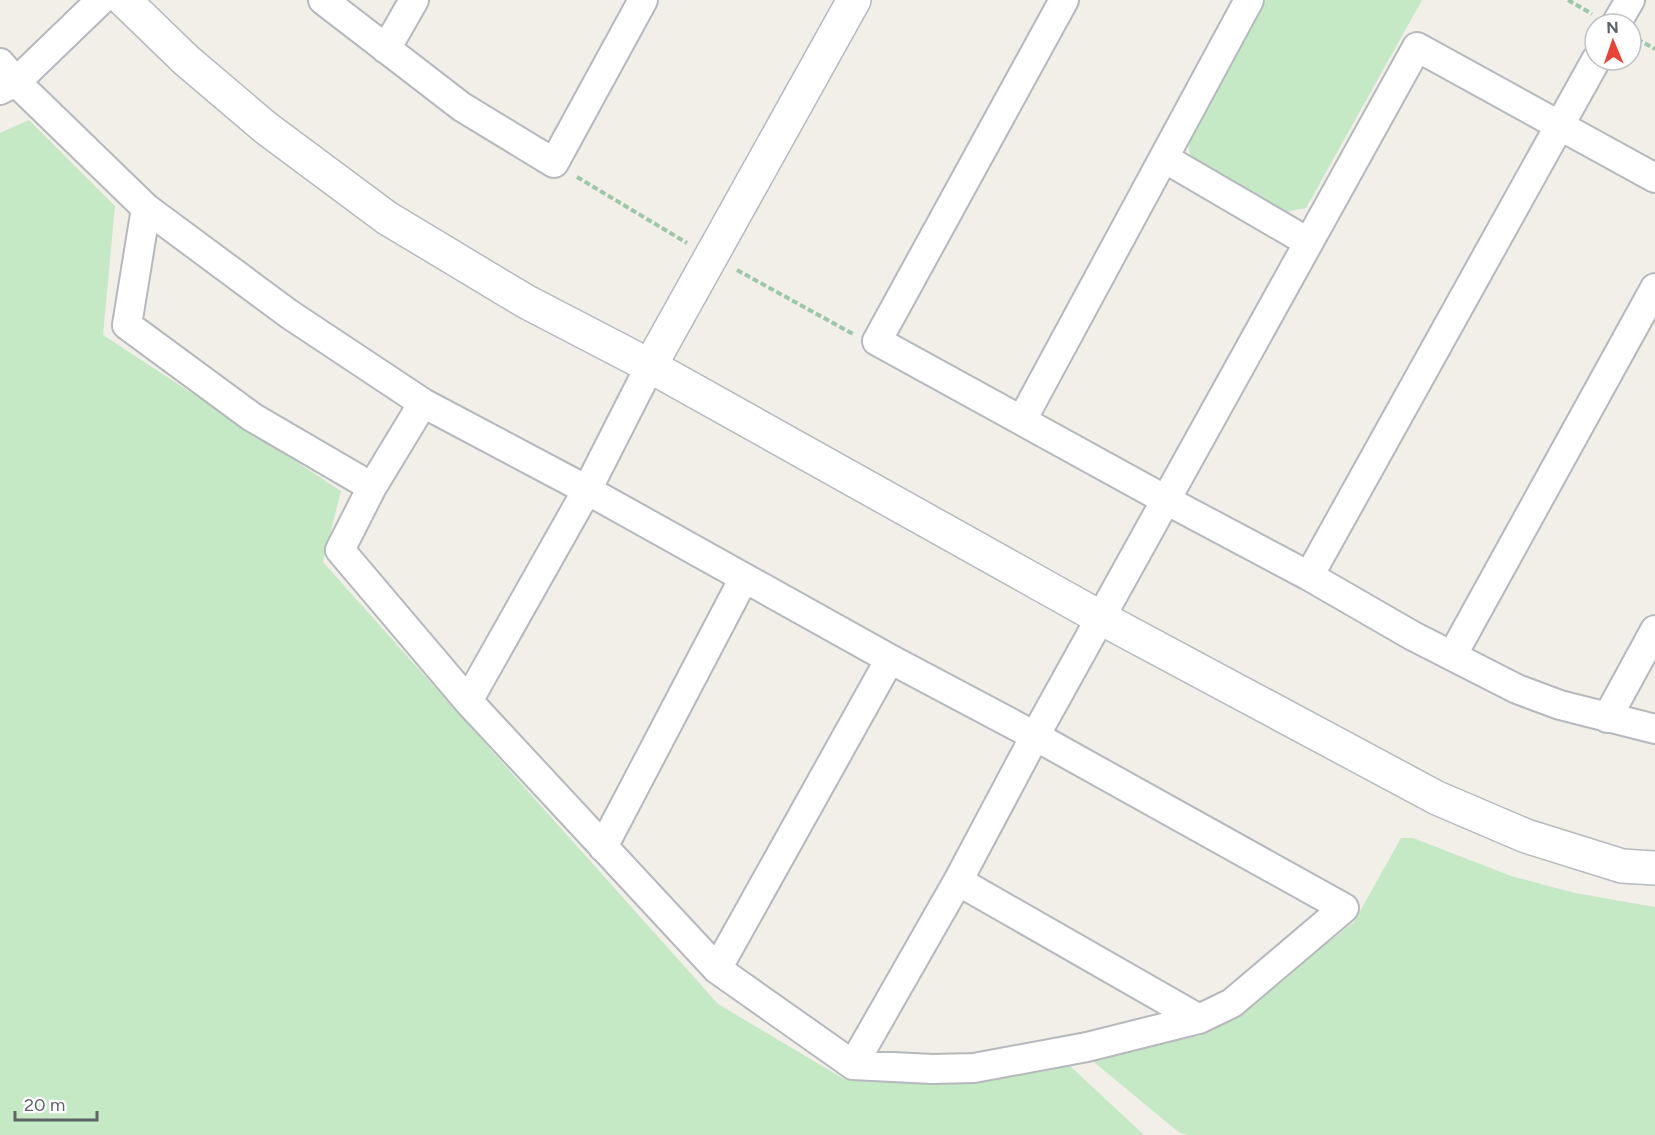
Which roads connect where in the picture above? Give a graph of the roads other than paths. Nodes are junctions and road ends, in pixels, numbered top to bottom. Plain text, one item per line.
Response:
1 (101, 0) edge
2 (124, 0) edge
3 (323, 0) edge
4 (414, 0) edge
5 (643, 0) edge
6 (854, 0) edge
7 (1064, 0) edge
8 (1249, 0) edge
9 (386, 49) junction
10 (1589, 72) edge
11 (5, 78) edge
12 (1558, 125) junction
13 (1164, 158) junction
14 (1655, 178) edge
15 (146, 208) junction
16 (1308, 242) junction
17 (1655, 288) edge
18 (650, 366) junction
19 (423, 403) junction
20 (1022, 420) junction
21 (372, 487) junction
22 (587, 490) junction
23 (1166, 500) junction
24 (1309, 576) junction
25 (744, 578) junction
26 (1101, 618) junction
27 (1655, 630) edge
28 (1452, 656) junction
29 (890, 659) junction
30 (468, 701) junction
31 (1607, 718) junction
32 (1655, 729) edge
33 (1035, 736) junction
34 (603, 847) junction
35 (1655, 868) edge
36 (958, 881) junction
37 (717, 969) junction
38 (1199, 1020) junction
39 (853, 1065) junction

1 - 11 street
2 - 18 street
3 - 9 street
4 - 9 street
5 - 9 street
6 - 18 street
7 - 20 street
8 - 13 street
10 - 12 street
11 - 15 street
12 - 14 street
12 - 16 street
12 - 24 street
13 - 16 street
13 - 20 street
15 - 19 street
15 - 21 street
16 - 23 street
17 - 28 street
18 - 22 street
18 - 26 street
19 - 21 street
19 - 22 street
20 - 23 street
21 - 30 street
22 - 25 street
22 - 30 street
23 - 24 street
23 - 26 street
24 - 28 street
25 - 29 street
25 - 34 street
26 - 33 street
26 - 35 street
27 - 31 street
28 - 31 street
29 - 33 street
29 - 37 street
30 - 34 street
31 - 32 street
33 - 36 street
33 - 38 street
34 - 37 street
36 - 38 street
36 - 39 street
37 - 39 street
38 - 39 street

